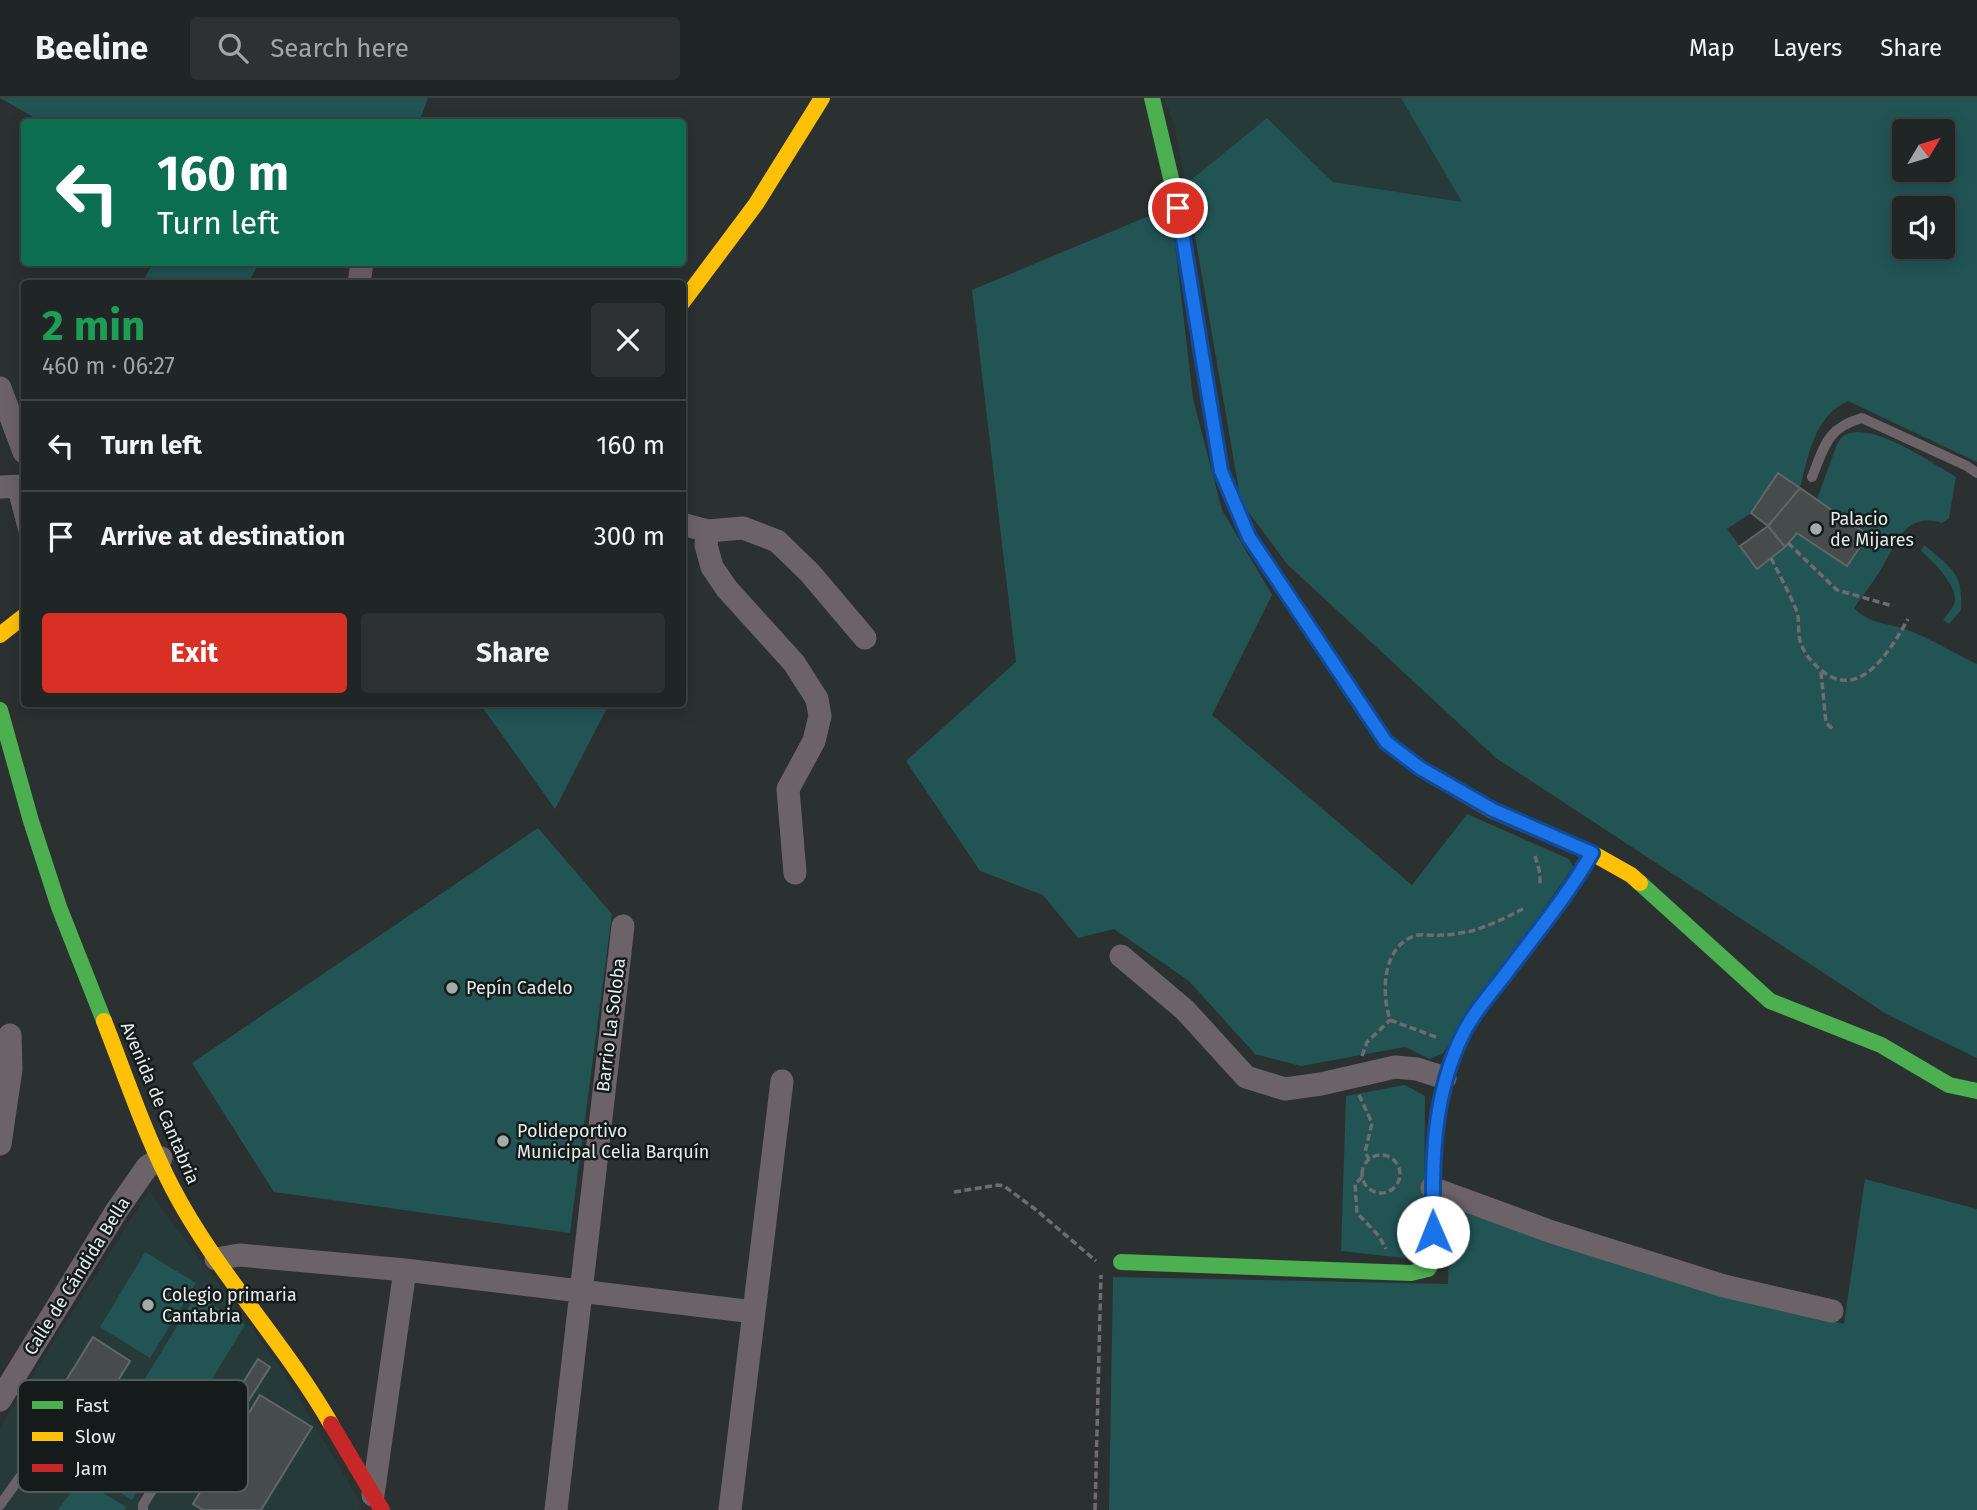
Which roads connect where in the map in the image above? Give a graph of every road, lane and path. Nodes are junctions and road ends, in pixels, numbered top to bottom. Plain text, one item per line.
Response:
1 (822, 98) edge
2 (1152, 98) edge
3 (686, 298) edge
4 (0, 388) edge
5 (21, 444) edge
6 (1977, 473) edge
7 (1812, 477) dead end
8 (12, 487) edge
9 (21, 522) edge
10 (686, 525) edge
11 (709, 531) junction
12 (1788, 543) dead end
13 (1771, 558) dead end
14 (1893, 606) dead end
15 (21, 618) edge
16 (1908, 619) dead end
17 (0, 635) edge
18 (865, 638) dead end
19 (1821, 670) junction
20 (0, 710) edge
21 (1835, 730) dead end
22 (1525, 824) junction
23 (1592, 853) junction
24 (794, 873) dead end
25 (1541, 887) dead end
26 (1551, 915) junction
27 (623, 926) dead end
28 (1121, 956) dead end
29 (10, 1035) dead end
30 (1457, 1049) junction
31 (1445, 1078) junction
32 (782, 1080) dead end
33 (1977, 1091) edge
34 (0, 1144) edge
35 (161, 1158) junction
36 (1362, 1177) junction
37 (1432, 1188) junction
38 (954, 1192) dead end
39 (216, 1259) junction
40 (1121, 1262) dead end
41 (405, 1270) junction
42 (1397, 1272) junction
43 (581, 1291) junction
44 (1832, 1311) dead end
45 (754, 1312) junction
46 (0, 1400) edge
47 (18, 1480) edge
48 (151, 1492) edge
49 (377, 1502) edge
50 (0, 1505) edge
51 (143, 1510) edge
52 (556, 1510) edge
53 (730, 1510) edge
54 (1095, 1510) edge

1 - 3 street
2 - 22 street
4 - 5 street
6 - 7 lane
8 - 9 lane
10 - 11 street
11 - 18 street
11 - 24 street
12 - 14 path
13 - 19 path
15 - 17 street
16 - 19 path
19 - 21 path
20 - 35 street, Avenida de Cantabria
22 - 23 street
22 - 25 path
23 - 26 street
23 - 33 street
26 - 30 street
26 - 30 path
27 - 43 street, Barrio La Soloba
28 - 31 street
29 - 34 street
30 - 31 street
31 - 37 street
32 - 45 street
35 - 39 street, Avenida de Cantabria
35 - 46 street, Calle de Cándida Bella
36 - 36 path
36 - 42 path
37 - 42 street
37 - 44 street
38 - 54 path
39 - 41 street
39 - 49 street, Avenida de Cantabria
40 - 42 street
41 - 43 street
41 - 49 street
43 - 45 street
43 - 52 street, Barrio La Soloba
45 - 53 street
47 - 50 lane
48 - 51 lane

